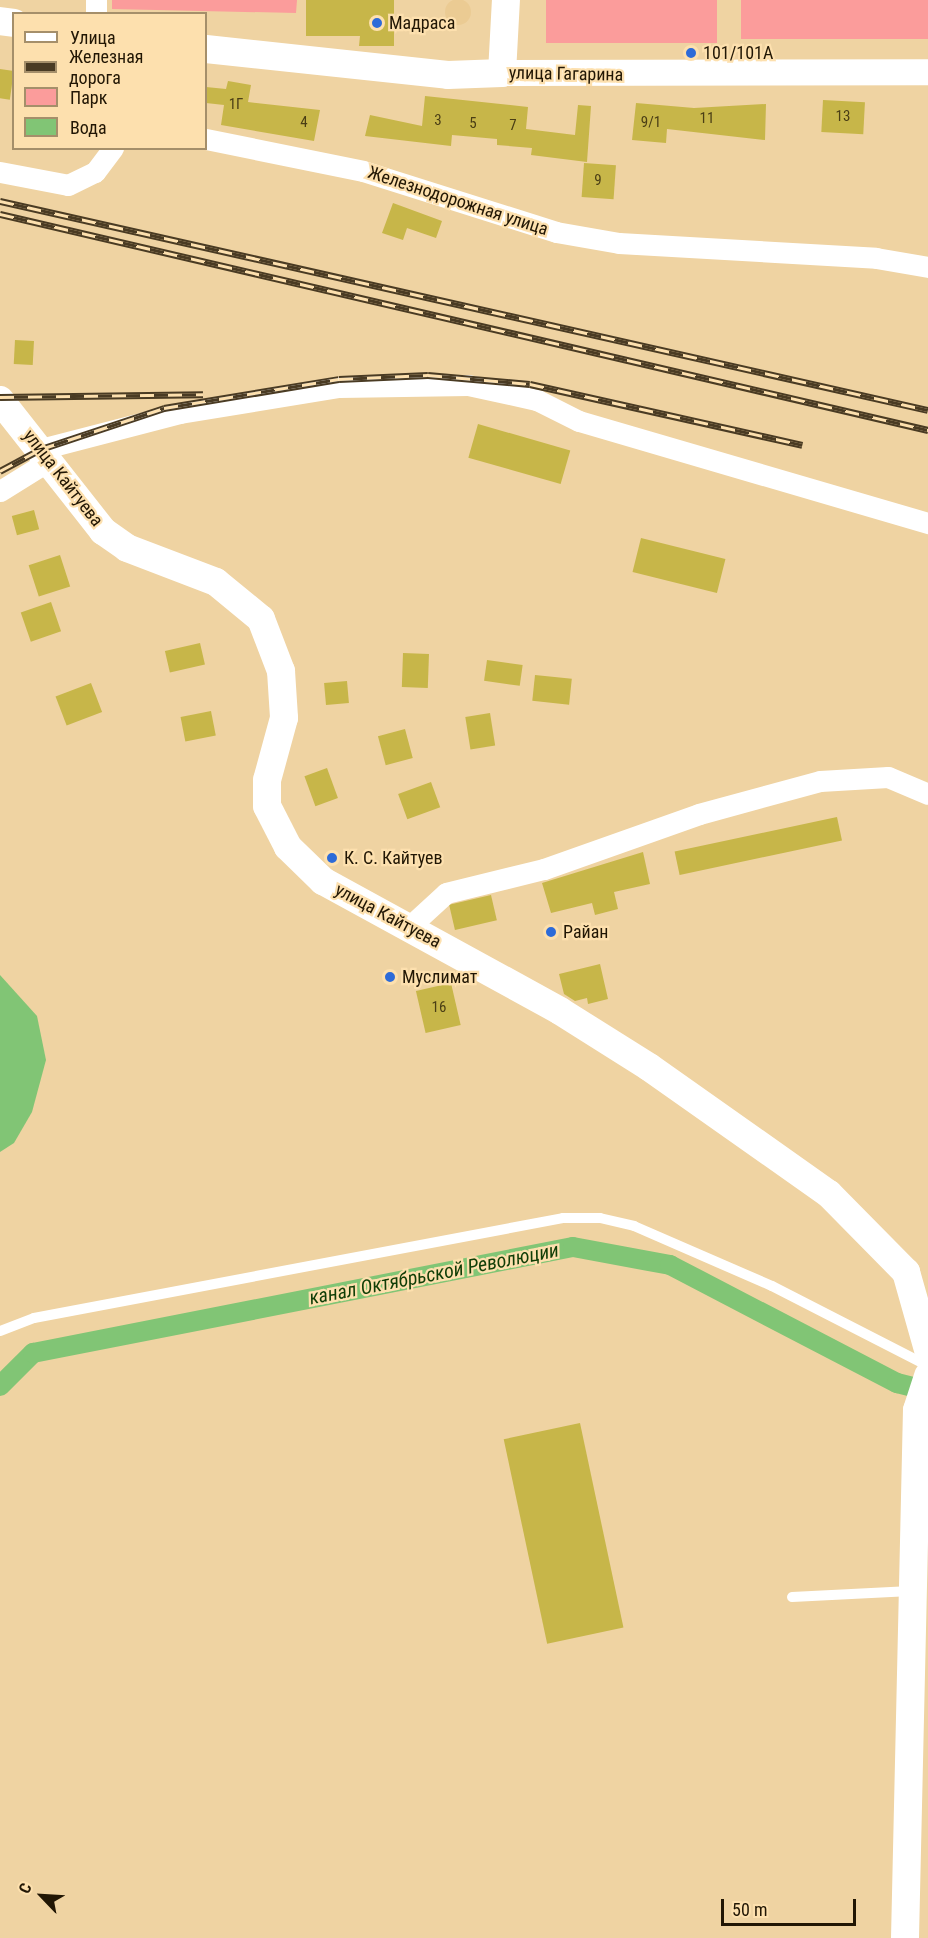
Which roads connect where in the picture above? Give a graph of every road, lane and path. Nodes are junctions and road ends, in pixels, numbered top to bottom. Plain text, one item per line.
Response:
1 (506, 0) edge
2 (207, 49) edge
3 (928, 72) edge
4 (502, 73) junction
5 (207, 139) edge
6 (112, 150) edge
7 (0, 172) edge
8 (928, 267) edge
9 (0, 400) edge
10 (46, 455) junction
11 (0, 491) edge
12 (928, 523) edge
13 (928, 794) edge
14 (409, 927) junction
15 (0, 1331) edge
16 (928, 1350) edge
17 (928, 1366) edge
18 (928, 1376) edge
19 (928, 1381) edge
20 (913, 1591) junction
21 (792, 1597) dead end
22 (905, 1938) edge

1 - 4 main road
2 - 4 main road, улица Гагарина
3 - 4 street, улица Гагарина
5 - 8 street, Железнодорожная улица
6 - 7 street
9 - 10 main road, улица Кайтуева
10 - 11 street
10 - 12 street
10 - 14 main road, улица Кайтуева
13 - 14 street
14 - 16 main road, улица Кайтуева
15 - 17 lane
18 - 19 main road
19 - 20 main road
20 - 21 lane
20 - 22 main road

